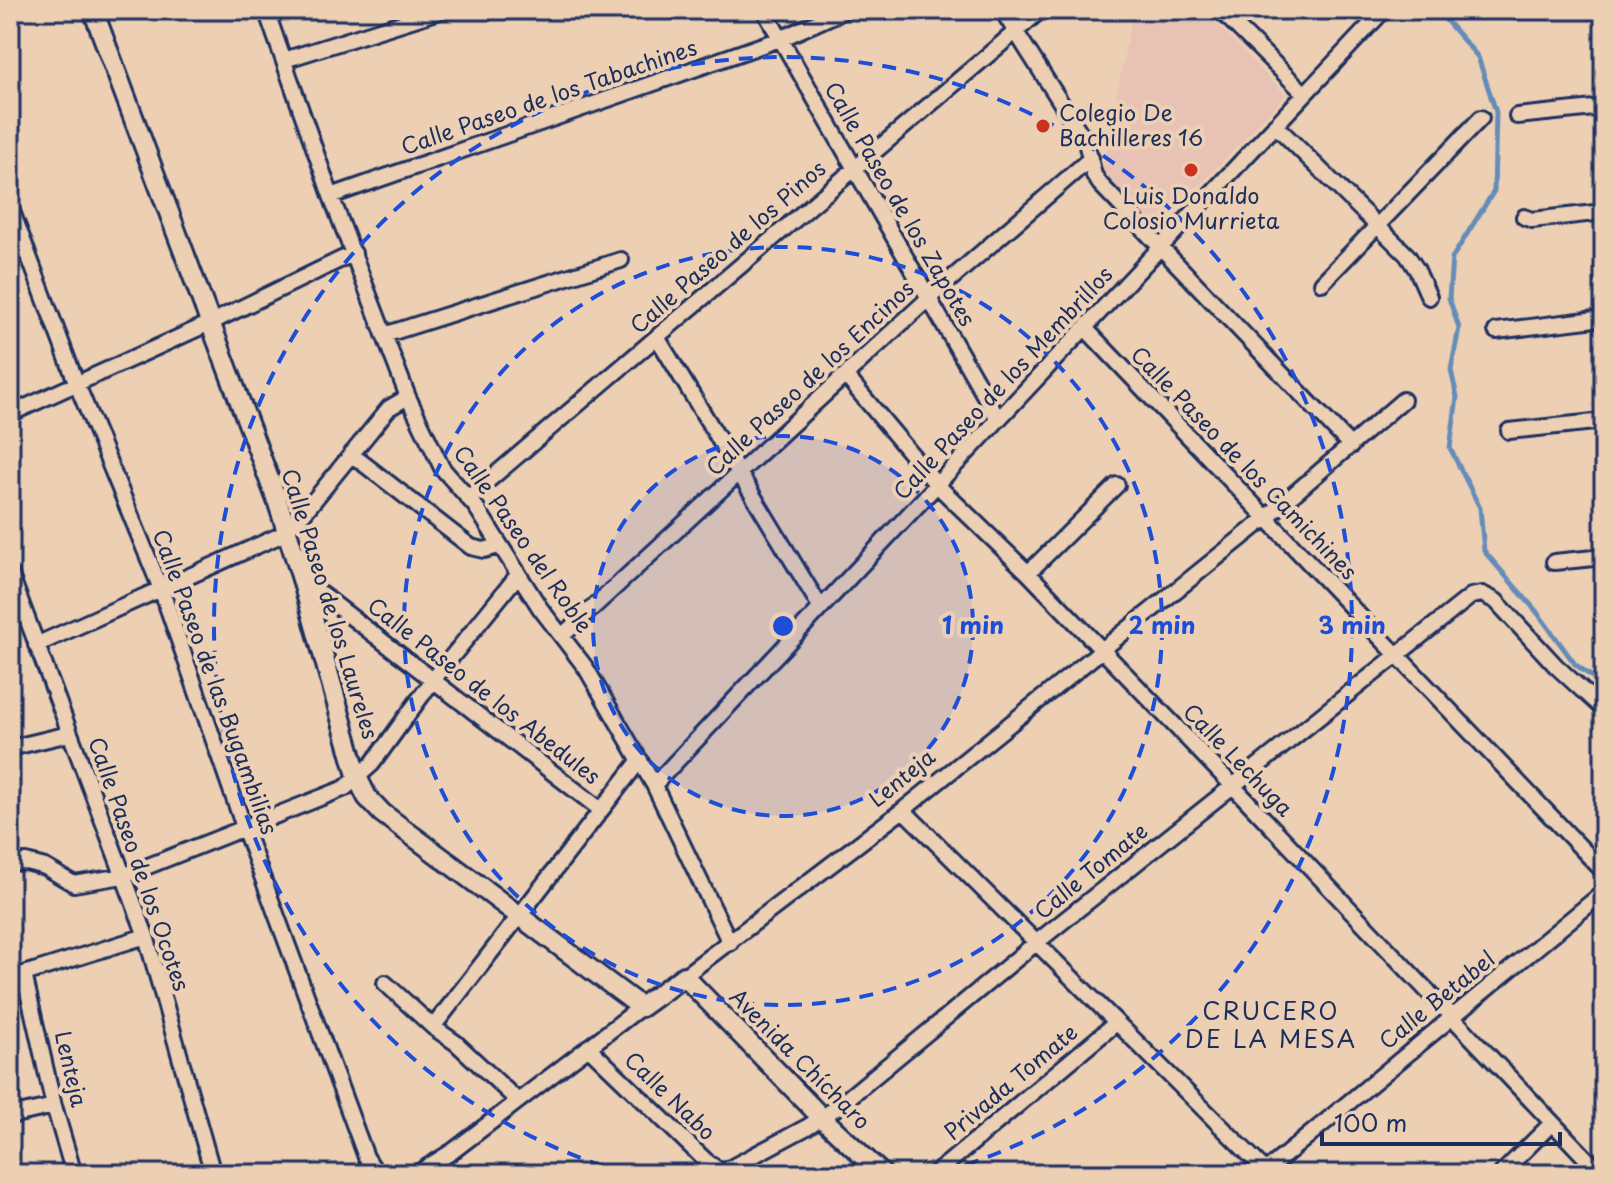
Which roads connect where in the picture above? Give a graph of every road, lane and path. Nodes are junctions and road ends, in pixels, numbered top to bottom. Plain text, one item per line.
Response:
1 (93, 10) edge
2 (266, 10) edge
3 (443, 10) edge
4 (764, 10) edge
5 (845, 10) edge
6 (1002, 10) edge
7 (1041, 10) edge
8 (1384, 10) edge
9 (1225, 12) edge
10 (1016, 31) junction
11 (780, 39) junction
12 (284, 60) junction
13 (1305, 94) junction
14 (1604, 107) edge
15 (1517, 116) dead end
16 (1481, 118) dead end
17 (1275, 125) junction
18 (1091, 158) junction
19 (854, 168) junction
20 (331, 196) junction
21 (10, 206) edge
22 (1604, 212) edge
23 (1524, 217) dead end
24 (1378, 225) junction
25 (1160, 248) junction
26 (354, 253) junction
27 (621, 260) dead end
28 (1322, 283) dead end
29 (1429, 297) dead end
30 (929, 298) junction
31 (1604, 318) edge
32 (210, 323) junction
33 (1085, 328) junction
34 (1496, 331) dead end
35 (384, 335) junction
36 (657, 337) junction
37 (846, 376) junction
38 (76, 382) junction
39 (408, 397) junction
40 (1403, 400) dead end
41 (10, 414) edge
42 (998, 419) junction
43 (1604, 421) edge
44 (1509, 431) dead end
45 (1351, 446) junction
46 (351, 454) junction
47 (738, 475) junction
48 (937, 485) junction
49 (1117, 485) dead end
50 (469, 497) junction
51 (1266, 518) junction
52 (287, 530) junction
53 (499, 546) junction
54 (1604, 557) edge
55 (1554, 562) dead end
56 (10, 573) edge
57 (1028, 573) junction
58 (518, 575) junction
59 (302, 579) junction
60 (161, 589) junction
61 (14, 598) edge
62 (821, 608) junction
63 (563, 635) junction
64 (36, 645) junction
65 (1101, 650) junction
66 (1396, 654) junction
67 (433, 680) junction
68 (1604, 710) edge
69 (69, 734) junction
70 (10, 748) edge
71 (640, 760) junction
72 (358, 779) junction
73 (654, 785) junction
74 (1233, 786) junction
75 (601, 810) junction
76 (903, 810) junction
77 (245, 830) junction
78 (10, 863) edge
79 (1604, 872) edge
80 (123, 876) junction
81 (1604, 892) edge
82 (519, 918) junction
83 (146, 936) junction
84 (1037, 942) junction
85 (730, 943) junction
86 (17, 975) edge
87 (684, 976) junction
88 (385, 983) dead end
89 (641, 1007) junction
90 (1452, 1016) junction
91 (1116, 1023) junction
92 (433, 1027) junction
93 (588, 1047) junction
94 (518, 1101) junction
95 (54, 1106) junction
96 (10, 1116) edge
97 (822, 1118) junction
98 (1552, 1123) junction
99 (1266, 1173) edge
100 (74, 1174) edge
101 (213, 1174) edge
102 (377, 1174) edge
103 (416, 1174) edge
104 (722, 1174) edge
105 (882, 1174) edge
106 (935, 1174) edge
107 (1501, 1174) edge
108 (1601, 1174) edge

1 - 32 street, Calle Paseo de los Laureles
2 - 12 street, Calle Paseo del Roble
3 - 12 street
4 - 11 street, Calle Paseo de los Zapotes
5 - 11 street, Calle Paseo de los Tabachines
6 - 10 street
7 - 10 street, Calle Paseo de los Pinos
8 - 13 street, Calle Paseo de los Membrillos
9 - 13 street
10 - 18 street
10 - 19 street, Calle Paseo de los Pinos
11 - 19 street, Calle Paseo de los Zapotes
11 - 20 street, Calle Paseo de los Tabachines
12 - 20 street, Calle Paseo del Roble
13 - 17 street, Calle Paseo de los Membrillos
14 - 15 street
16 - 24 street
17 - 24 street
17 - 25 street, Calle Paseo de los Membrillos
18 - 25 street
18 - 30 street, Calle Paseo de los Encinos
19 - 30 street, Calle Paseo de los Zapotes
19 - 36 street, Calle Paseo de los Pinos
20 - 26 street, Calle Paseo del Roble
21 - 38 street, Calle Paseo de las Bugambilias
22 - 23 street
24 - 28 street
24 - 29 street
25 - 33 street, Calle Paseo de los Membrillos
25 - 45 street
26 - 32 street
26 - 35 street, Calle Paseo del Roble
27 - 35 street
30 - 37 street, Calle Paseo de los Encinos
30 - 42 street, Calle Paseo de los Zapotes
31 - 34 street
32 - 38 street
32 - 52 street, Calle Paseo de los Laureles
33 - 42 street, Calle Paseo de los Membrillos
33 - 51 street, Calle Paseo de los Camichines
35 - 39 street, Calle Paseo del Roble
36 - 47 street
36 - 50 street, Calle Paseo de los Pinos
37 - 47 street, Calle Paseo de los Encinos
37 - 48 street, Calle Lechuga
38 - 41 street
38 - 60 street, Calle Paseo de las Bugambilias
39 - 46 street
39 - 50 street, Calle Paseo del Roble
40 - 45 street, Lenteja
42 - 48 street, Calle Paseo de los Membrillos
43 - 44 street
45 - 51 street, Lenteja
46 - 52 street
46 - 53 street
47 - 62 street
47 - 63 street, Calle Paseo de los Encinos
48 - 57 street, Calle Lechuga
48 - 62 street, Calle Paseo de los Membrillos
49 - 57 street
50 - 53 street, Calle Paseo del Roble
51 - 65 street, Lenteja
51 - 66 street, Calle Paseo de los Camichines
52 - 59 street, Calle Paseo de los Laureles
52 - 60 street
53 - 58 street, Calle Paseo del Roble
54 - 55 street
56 - 61 street, Calle Paseo de los Ocotes
57 - 65 street, Calle Lechuga
58 - 63 street, Calle Paseo del Roble
58 - 67 street
59 - 67 street, Calle Paseo de los Abedules
59 - 72 street, Calle Paseo de los Laureles
60 - 64 street
60 - 77 street, Calle Paseo de las Bugambilias
61 - 64 street, Calle Paseo de los Ocotes
62 - 73 street, Calle Paseo de los Membrillos
63 - 71 street, Calle Paseo del Roble
64 - 69 street, Calle Paseo de los Ocotes
65 - 74 street, Calle Lechuga
65 - 76 street, Lenteja
66 - 68 street, Calle Tomate
66 - 74 street, Calle Tomate
66 - 79 street, Calle Paseo de los Camichines
67 - 72 street
67 - 75 street, Calle Paseo de los Abedules
69 - 70 street
69 - 80 street, Calle Paseo de los Ocotes
71 - 73 street, Calle Paseo del Roble
71 - 75 street
72 - 77 street
72 - 82 street, Calle Paseo de los Laureles
73 - 85 street, Calle Paseo del Roble
74 - 84 street, Calle Tomate
74 - 90 street, Calle Lechuga
75 - 82 street
76 - 84 street
76 - 85 street, Lenteja
77 - 80 street
77 - 102 street, Calle Paseo de las Bugambilias
78 - 80 street
80 - 83 street, Calle Paseo de los Ocotes
81 - 90 street, Calle Betabel
82 - 89 street, Calle Paseo de los Laureles
82 - 92 street
83 - 86 street
83 - 101 street, Calle Paseo de los Ocotes
84 - 91 street
84 - 97 street, Calle Tomate
85 - 87 street, Lenteja
86 - 95 street, Lenteja
87 - 89 street, Lenteja
87 - 97 street, Avenida Chícharo
88 - 92 street
89 - 93 street, Lenteja
90 - 98 street, Calle Lechuga
90 - 99 street, Calle Betabel
91 - 99 street
91 - 106 street, Privada Tomate
92 - 94 street
93 - 94 street, Lenteja
93 - 104 street, Calle Nabo
94 - 103 street, Lenteja
95 - 96 street
95 - 100 street, Lenteja
97 - 104 street, Calle Tomate
97 - 105 street, Avenida Chícharo
98 - 107 street
98 - 108 street, Calle Lechuga

